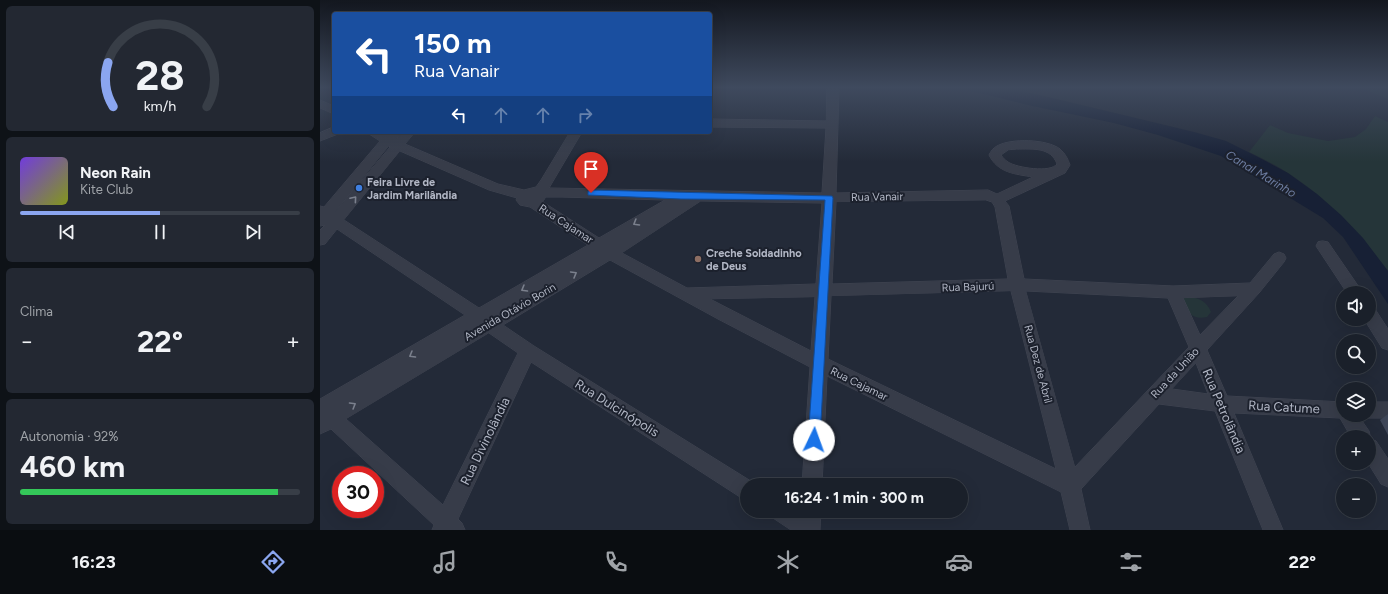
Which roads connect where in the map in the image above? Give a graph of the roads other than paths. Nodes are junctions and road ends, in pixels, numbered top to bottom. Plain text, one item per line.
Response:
1 (832, 112) edge
2 (712, 123) edge
3 (332, 125) edge
4 (831, 125) junction
5 (320, 129) edge
6 (332, 132) edge
7 (378, 134) edge
8 (405, 134) edge
9 (575, 134) edge
10 (320, 137) edge
11 (394, 139) edge
12 (1052, 173) dead end
13 (534, 196) junction
14 (681, 196) junction
15 (699, 196) junction
16 (829, 198) junction
17 (997, 199) junction
18 (325, 217) edge
19 (320, 240) edge
20 (1323, 246) dead end
21 (605, 249) junction
22 (1279, 258) dead end
23 (1017, 285) junction
24 (1349, 286) edge
25 (1254, 290) junction
26 (823, 291) junction
27 (1173, 292) junction
28 (682, 294) junction
29 (484, 320) junction
30 (1376, 325) edge
31 (1388, 343) edge
32 (1198, 348) junction
33 (528, 351) junction
34 (818, 364) junction
35 (1154, 395) junction
36 (1221, 404) junction
37 (1336, 410) edge
38 (1376, 410) edge
39 (1388, 410) edge
40 (324, 417) edge
41 (1376, 458) edge
42 (1388, 477) edge
43 (812, 478) edge
44 (740, 486) edge
45 (1070, 486) junction
46 (791, 518) edge
47 (810, 518) edge
48 (448, 527) edge
49 (810, 530) edge
50 (1080, 530) edge
51 (1273, 530) edge

1 - 4 street
2 - 4 street
3 - 5 street
4 - 16 street
6 - 10 street
7 - 11 street, Rua Cajamar
8 - 11 street
9 - 13 street
11 - 13 street, Rua Cajamar
11 - 18 street
12 - 17 street
13 - 14 street, Rua Vanair
13 - 21 street, Rua Cajamar
14 - 15 street, Rua Vanair
14 -> 21 street, Avenida Otávio Borin
15 - 16 street, Rua Vanair
15 - 21 street, Avenida Otávio Borin
16 - 17 street, Rua Vanair
16 - 26 street
17 - 23 street, Rua Dez de Abril
18 - 19 street
18 - 29 street, Rua Dulcinópolis
20 - 24 street
21 - 28 street, Rua Cajamar
21 - 29 street, Avenida Otávio Borin
22 - 25 street, Rua da União
23 - 26 street, Rua Bajurú
23 - 27 street, Rua Bajurú
23 - 45 street, Rua Dez de Abril
25 - 27 street, Rua Bajurú
25 - 32 street, Rua da União
26 - 28 street, Rua Bajurú
26 - 34 street
27 - 32 street, Rua Petrolândia
28 - 34 street, Rua Cajamar
29 - 33 street, Rua Dulcinópolis
29 - 40 street, Avenida Otávio Borin
30 - 31 street
32 - 35 street, Rua da União
32 - 36 street, Rua Petrolândia
33 - 44 street, Rua Dulcinópolis
33 - 48 street, Rua Divinolândia
34 - 43 street
34 - 45 street, Rua Cajamar
35 - 36 street, Rua Catume
35 - 45 street, Rua da União
36 - 37 street, Rua Catume
36 - 51 street, Rua Petrolândia
38 - 39 street
40 - 48 street
41 - 42 street
45 - 50 street, Rua Dez de Abril
46 - 49 street
47 - 49 street

